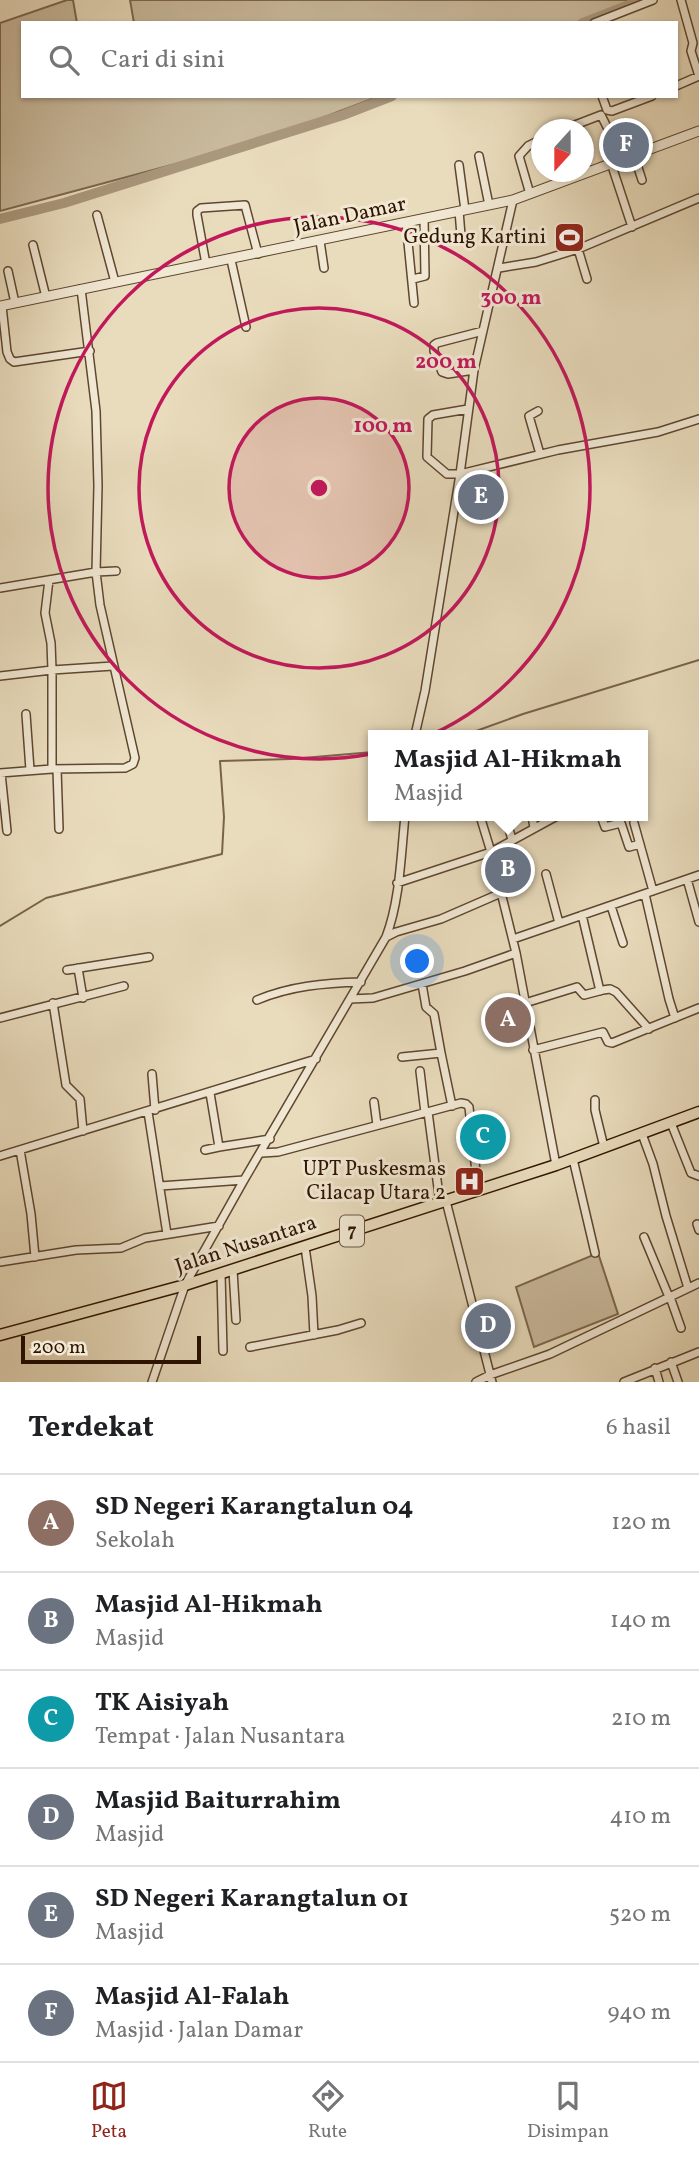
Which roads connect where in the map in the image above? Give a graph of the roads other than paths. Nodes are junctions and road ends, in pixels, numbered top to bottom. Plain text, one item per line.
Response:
1 (653, 0) edge
2 (681, 0) edge
3 (599, 21) edge
4 (699, 76) edge
5 (678, 85) edge
6 (603, 98) edge
7 (646, 98) edge
8 (609, 111) junction
9 (601, 115) junction
10 (591, 119) edge
11 (699, 131) edge
12 (531, 144) edge
13 (634, 155) junction
14 (479, 156) dead end
15 (616, 161) junction
16 (459, 165) dead end
17 (642, 180) dead end
18 (530, 194) junction
19 (699, 198) edge
20 (513, 200) junction
21 (489, 205) junction
22 (462, 210) junction
23 (97, 215) dead end
24 (424, 218) junction
25 (406, 222) junction
26 (632, 227) junction
27 (461, 235) dead end
28 (320, 241) junction
29 (33, 245) dead end
30 (578, 249) junction
31 (258, 254) junction
32 (231, 260) junction
33 (206, 264) junction
34 (324, 268) dead end
35 (499, 268) junction
36 (8, 271) dead end
37 (413, 279) junction
38 (587, 279) dead end
39 (115, 282) junction
40 (81, 289) junction
41 (46, 297) junction
42 (15, 303) junction
43 (415, 303) dead end
44 (1, 306) edge
45 (246, 327) dead end
46 (483, 331) junction
47 (90, 351) junction
48 (474, 370) junction
49 (468, 410) junction
50 (538, 411) dead end
51 (699, 419) edge
52 (540, 454) junction
53 (460, 474) junction
54 (116, 571) dead end
55 (96, 572) junction
56 (50, 580) junction
57 (0, 588) edge
58 (113, 666) junction
59 (52, 670) junction
60 (0, 676) edge
61 (26, 714) dead end
62 (416, 730) edge
63 (55, 769) junction
64 (30, 770) junction
65 (1, 773) edge
66 (404, 821) edge
67 (482, 821) edge
68 (533, 821) edge
69 (547, 821) edge
70 (603, 821) edge
71 (634, 822) dead end
72 (508, 825) dead end
73 (534, 828) junction
74 (59, 829) dead end
75 (7, 831) dead end
76 (512, 840) junction
77 (640, 844) junction
78 (491, 852) junction
79 (546, 874) dead end
80 (698, 877) edge
81 (687, 879) junction
82 (397, 883) junction
83 (649, 892) junction
84 (501, 893) junction
85 (611, 906) junction
86 (582, 915) junction
87 (699, 922) edge
88 (559, 923) junction
89 (386, 937) junction
90 (513, 939) junction
91 (623, 943) dead end
92 (516, 953) junction
93 (149, 957) dead end
94 (78, 968) junction
95 (67, 970) dead end
96 (360, 982) junction
97 (422, 984) junction
98 (124, 986) dead end
99 (600, 991) junction
100 (83, 998) junction
101 (350, 999) junction
102 (257, 1000) dead end
103 (53, 1003) junction
104 (525, 1003) junction
105 (699, 1008) edge
106 (0, 1018) edge
107 (675, 1018) junction
108 (649, 1029) junction
109 (533, 1051) junction
110 (441, 1054) junction
111 (402, 1057) dead end
112 (316, 1059) junction
113 (420, 1071) dead end
114 (152, 1074) dead end
115 (210, 1093) junction
116 (594, 1100) dead end
117 (374, 1102) dead end
118 (452, 1106) junction
119 (151, 1111) junction
120 (427, 1112) junction
121 (699, 1112) edge
122 (671, 1123) junction
123 (377, 1125) junction
124 (83, 1131) junction
125 (642, 1134) junction
126 (270, 1139) junction
127 (219, 1147) junction
128 (604, 1147) junction
129 (20, 1150) junction
130 (205, 1150) dead end
131 (262, 1153) junction
132 (0, 1156) edge
133 (573, 1159) junction
134 (556, 1165) junction
135 (699, 1176) edge
136 (244, 1180) junction
137 (160, 1186) junction
138 (478, 1190) junction
139 (443, 1202) junction
140 (219, 1226) junction
141 (167, 1234) junction
142 (644, 1237) dead end
143 (305, 1247) junction
144 (596, 1254) dead end
145 (35, 1256) junction
146 (0, 1262) edge
147 (233, 1269) junction
148 (221, 1273) junction
149 (699, 1283) edge
150 (185, 1285) junction
151 (688, 1288) junction
152 (669, 1297) junction
153 (236, 1320) dead end
154 (361, 1323) dead end
155 (681, 1328) dead end
156 (0, 1335) edge
157 (314, 1335) junction
158 (250, 1347) dead end
159 (223, 1351) dead end
160 (699, 1352) edge
161 (671, 1362) junction
162 (655, 1368) junction
163 (491, 1378) edge
164 (152, 1382) edge
165 (476, 1382) edge
166 (624, 1382) edge
167 (659, 1382) edge
168 (678, 1382) edge

1 - 3 street
2 - 4 street
4 - 5 street
6 - 8 street
7 - 8 street
8 - 9 street
9 - 10 street
9 - 15 street
11 - 13 street, Jalan Damar
12 - 18 street
13 - 15 street, Jalan Damar
13 - 17 street
14 - 21 street
15 - 18 street, Jalan Damar
15 - 26 street
16 - 22 street
18 - 20 street, Jalan Damar
19 - 26 street
20 - 21 street, Jalan Damar
20 - 35 street
21 - 22 street, Jalan Damar
22 - 24 street, Jalan Damar
22 - 27 street
23 - 39 street
24 - 25 street, Jalan Damar
24 - 37 street
25 - 28 street, Jalan Damar
25 - 37 street
26 - 30 street
28 - 31 street, Jalan Damar
28 - 34 street
29 - 41 street
30 - 35 street
30 - 38 street
31 - 32 street, Jalan Damar
31 - 33 street
32 - 33 street, Jalan Damar
32 - 45 street
33 - 39 street, Jalan Damar
35 - 46 street
36 - 42 street
37 - 43 street
39 - 40 street, Jalan Damar
40 - 41 street, Jalan Damar
40 - 47 street
41 - 42 street, Jalan Damar
42 - 44 street, Jalan Damar
44 - 47 street
46 - 48 street
46 - 48 street
47 - 55 street
48 - 49 street
49 - 53 street
49 - 53 street
50 - 52 street
51 - 52 street
52 - 53 street
53 - 62 street
54 - 55 street
55 - 56 street
55 - 58 street
56 - 57 street
56 - 59 street
58 - 59 street
58 - 63 street
59 - 60 street
59 - 63 street
61 - 64 street
63 - 64 street
63 - 74 street
64 - 65 street
65 - 75 street
66 - 82 street
67 - 78 street
68 - 73 street
69 - 73 street
70 - 77 street
71 - 77 street
72 - 76 street
73 - 76 street
76 - 78 street
77 - 83 street
78 - 82 street
78 - 84 street
79 - 88 street
80 - 81 street
81 - 83 street
81 - 87 street
82 - 89 street
83 - 85 street
83 - 107 street
84 - 89 street
84 - 90 street
85 - 86 street
85 - 91 street
86 - 88 street
86 - 99 street
88 - 90 street
89 - 96 street
90 - 92 street
92 - 97 street
92 - 104 street
93 - 94 street
94 - 95 street
94 - 100 street
96 - 101 street
96 - 102 street
97 - 101 street
97 - 110 street
98 - 100 street
99 - 104 street
99 - 108 street
100 - 103 street
101 - 112 street
103 - 106 street
103 - 124 street
104 - 109 street
105 - 107 street
107 - 108 street
108 - 109 street
109 - 134 street
110 - 111 street
110 - 118 street
112 - 115 street
112 - 126 street
113 - 120 street
114 - 119 street
115 - 119 street
115 - 127 street
116 - 128 street
117 - 123 street
118 - 120 street
118 - 138 street
119 - 124 street
119 - 137 street
120 - 123 street
120 - 139 street
121 - 122 highway, Jalan Nusantara / 7
122 - 125 highway, Jalan Nusantara / 7
122 - 135 street
123 - 131 street
124 - 129 street
125 - 128 highway, Jalan Nusantara / 7
125 - 151 street
126 - 127 street
126 - 131 street
127 - 130 street
128 - 133 highway, Jalan Nusantara / 7
129 - 132 street
129 - 145 street
131 - 136 street
133 - 134 highway, Jalan Nusantara / 7
133 - 144 street
134 - 138 highway, Jalan Nusantara / 7
136 - 137 street
136 - 140 street
137 - 141 street
138 - 139 highway, Jalan Nusantara / 7
139 - 143 highway, Jalan Nusantara / 7
139 - 163 street
140 - 141 street
140 - 150 street
141 - 145 street
142 - 152 street
143 - 147 highway, Jalan Nusantara / 7
143 - 157 street
145 - 146 street
147 - 148 highway, Jalan Nusantara / 7
147 - 153 street
148 - 150 highway, Jalan Nusantara / 7
148 - 159 street
149 - 151 street
150 - 156 highway, Jalan Nusantara / 7
150 - 164 street
151 - 152 street
152 - 155 street
152 - 163 street
154 - 157 street
157 - 158 street
160 - 161 street
161 - 162 street
161 - 168 street
162 - 166 street
162 - 167 street
163 - 165 street

